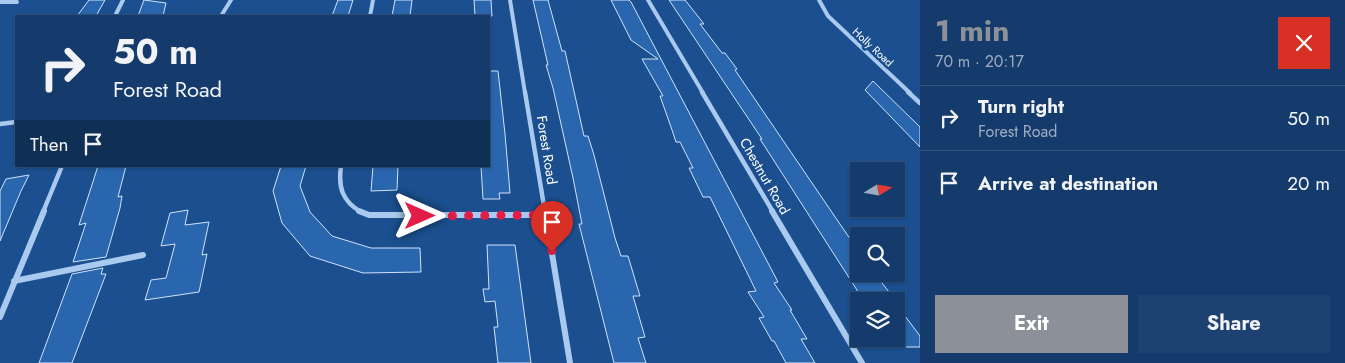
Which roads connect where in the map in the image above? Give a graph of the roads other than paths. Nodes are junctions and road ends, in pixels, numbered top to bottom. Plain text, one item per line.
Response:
1 (122, 0) edge
2 (231, 0) edge
3 (374, 0) edge
4 (510, 0) edge
5 (648, 0) edge
6 (819, 0) edge
7 (17, 2) dead end
8 (1, 3) edge
9 (115, 15) edge
10 (222, 15) edge
11 (370, 15) edge
12 (920, 103) edge
13 (15, 122) edge
14 (0, 124) edge
15 (62, 167) edge
16 (341, 167) edge
17 (546, 215) junction
18 (143, 255) dead end
19 (14, 281) junction
20 (0, 317) edge
21 (570, 363) edge
22 (862, 363) edge

1 - 9 street
2 - 10 street
3 - 11 street
4 - 17 street, Forest Road
5 - 22 street, Chestnut Road
6 - 12 street, Holly Road
7 - 8 street
13 - 14 street
15 - 19 street
16 - 17 street
17 - 21 street, Forest Road
18 - 19 street
19 - 20 street

